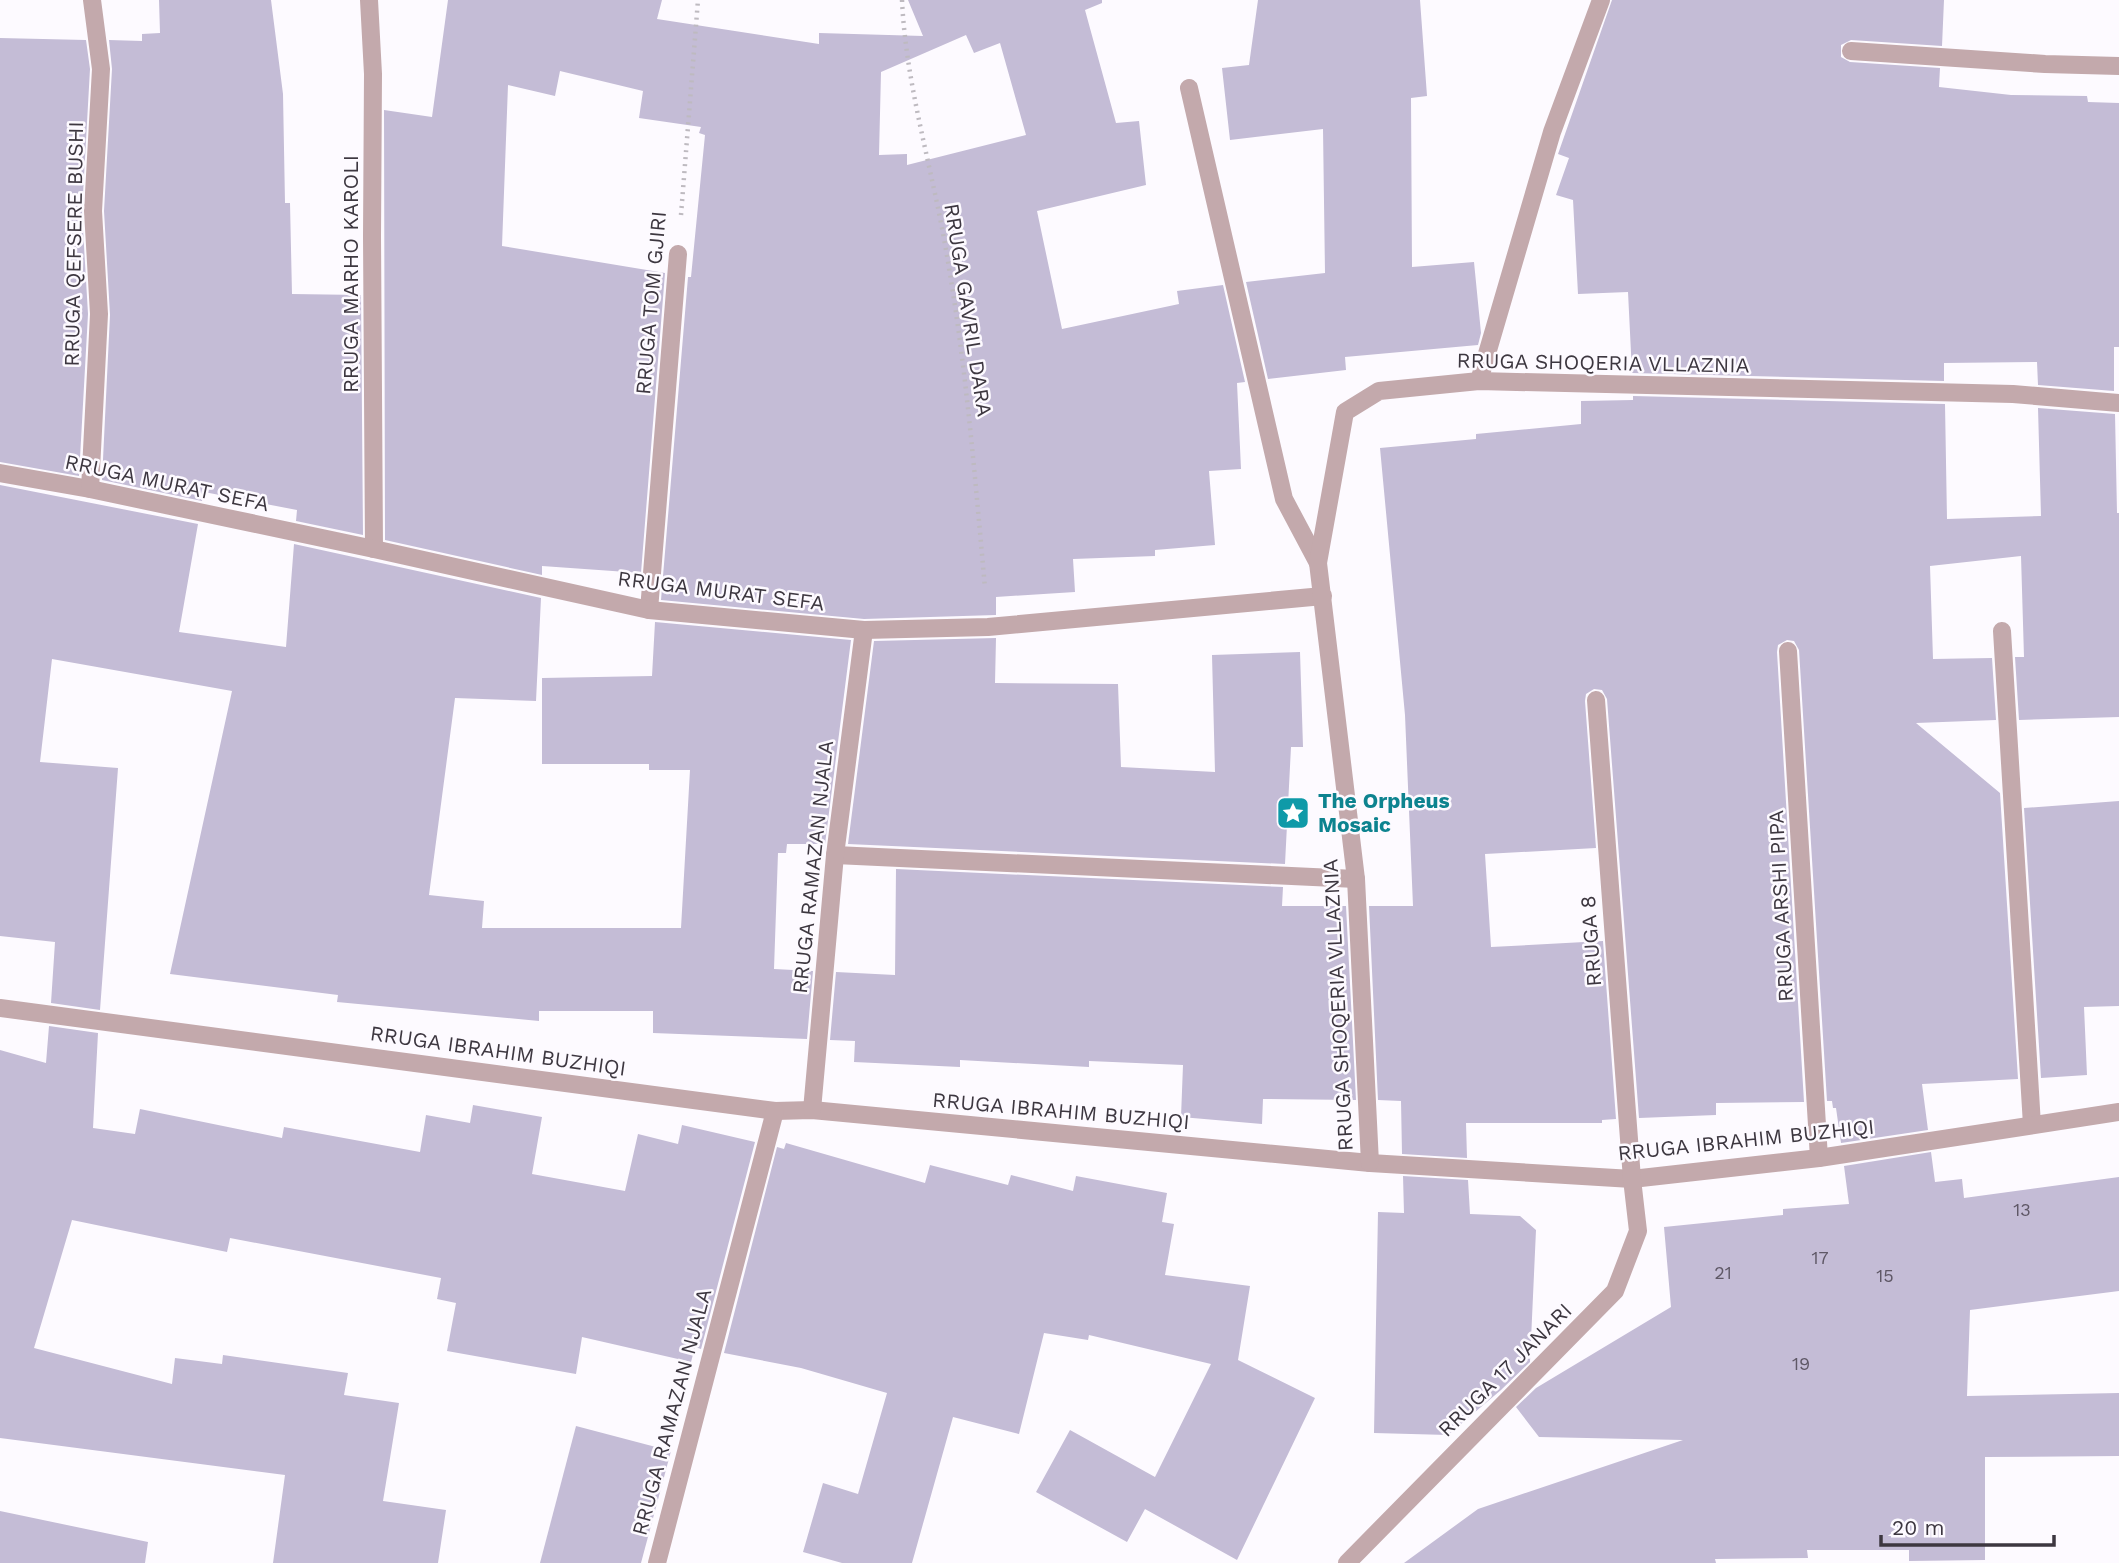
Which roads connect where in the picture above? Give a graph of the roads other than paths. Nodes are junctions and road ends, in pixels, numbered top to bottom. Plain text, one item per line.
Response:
1 (92, 0) edge
2 (369, 0) edge
3 (1601, 0) edge
4 (1851, 51) dead end
5 (2119, 65) edge
6 (1189, 88) dead end
7 (678, 254) road end
8 (1479, 381) junction
9 (2119, 403) edge
10 (0, 473) edge
11 (90, 489) junction
12 (374, 549) junction
13 (1318, 563) junction
14 (1322, 596) junction
15 (649, 610) junction
16 (864, 630) junction
17 (2002, 631) dead end
18 (1788, 650) dead end
19 (1596, 700) dead end
20 (835, 855) junction
21 (1356, 879) junction
22 (0, 1008) edge
23 (812, 1110) junction
24 (775, 1111) junction
25 (2119, 1112) edge
26 (2032, 1125) junction
27 (1819, 1158) junction
28 (1370, 1163) junction
29 (1632, 1179) junction
30 (657, 1563) edge
31 (1347, 1563) edge

1 - 11 street, RRUGA QEFSERE BUSHI
2 - 12 street, RRUGA MARHO KAROLI
3 - 8 street
4 - 5 street
6 - 13 street
7 - 15 street, RRUGA TOM GJIRI
8 - 9 street, RRUGA SHOQERIA VLLAZNIA
8 - 13 street, RRUGA SHOQERIA VLLAZNIA
10 - 11 street, RRUGA MURAT SEFA
11 - 12 street, RRUGA MURAT SEFA
12 - 15 street, RRUGA MURAT SEFA
13 - 14 street, RRUGA SHOQERIA VLLAZNIA
14 - 16 street, RRUGA MURAT SEFA
14 - 21 street, RRUGA SHOQERIA VLLAZNIA
15 - 16 street, RRUGA MURAT SEFA
16 - 20 street, RRUGA RAMAZAN NJALA
17 - 26 street
18 - 27 street, RRUGA ARSHI PIPA
19 - 29 street, RRUGA 8
20 - 21 street
20 - 23 street, RRUGA RAMAZAN NJALA
21 - 28 street, RRUGA SHOQERIA VLLAZNIA
22 - 24 street, RRUGA IBRAHIM BUZHIQI
23 - 24 street, RRUGA IBRAHIM BUZHIQI
23 - 28 street, RRUGA IBRAHIM BUZHIQI
24 - 30 street, RRUGA RAMAZAN NJALA
25 - 26 street, RRUGA IBRAHIM BUZHIQI
26 - 27 street, RRUGA IBRAHIM BUZHIQI
27 - 29 street, RRUGA IBRAHIM BUZHIQI
28 - 29 street, RRUGA IBRAHIM BUZHIQI
29 - 31 street, RRUGA 17 JANARI

